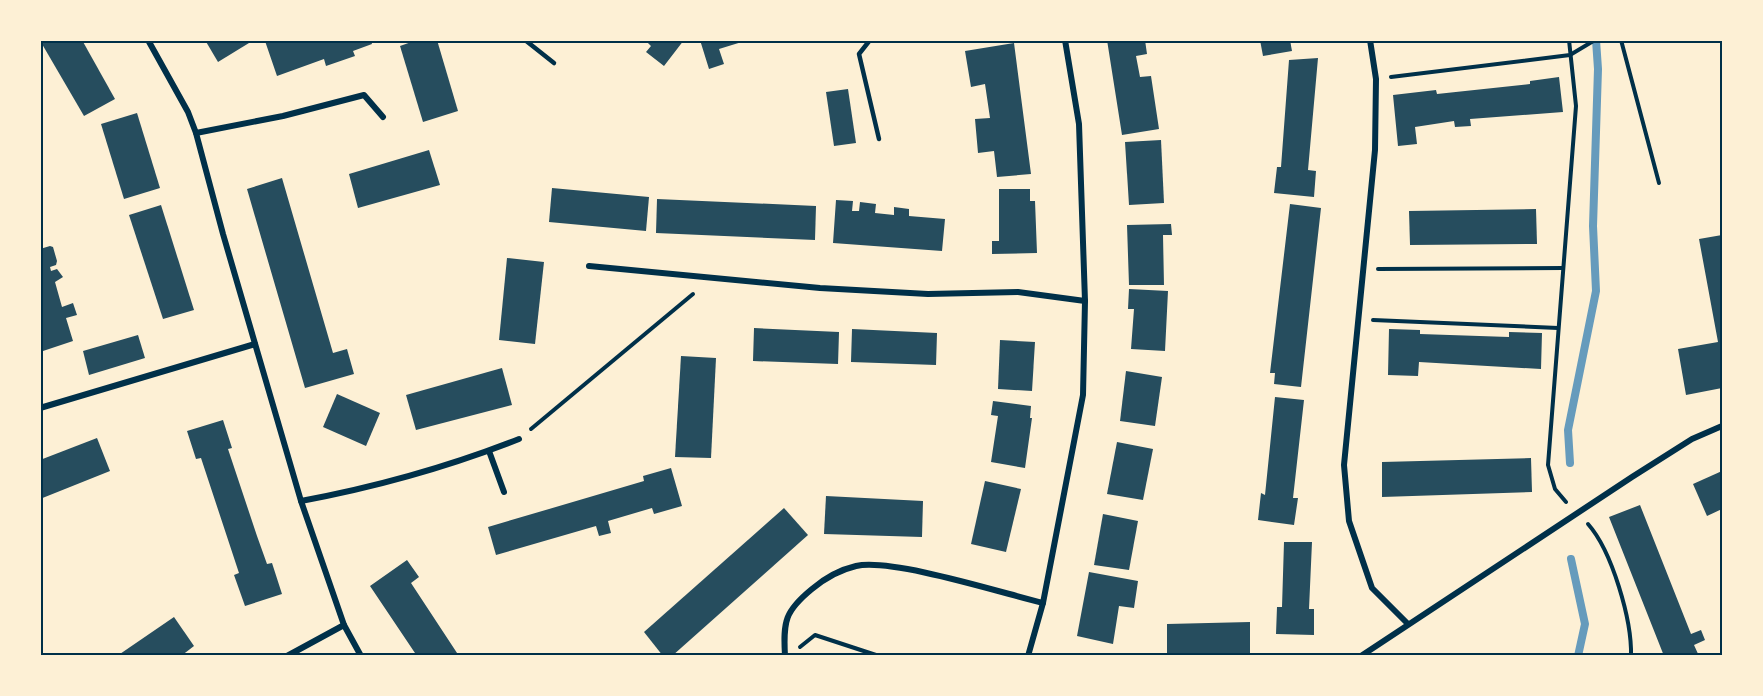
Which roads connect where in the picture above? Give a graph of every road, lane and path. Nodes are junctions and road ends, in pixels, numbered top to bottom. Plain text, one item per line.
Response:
1 (148, 40) edge
2 (525, 40) edge
3 (870, 40) edge
4 (1065, 40) edge
5 (1370, 40) edge
6 (1569, 40) edge
7 (1595, 40) edge
8 (1621, 40) edge
9 (1570, 55) junction
10 (554, 63) dead end
11 (1376, 79) junction
12 (383, 117) dead end
13 (196, 134) junction
14 (879, 140) dead end
15 (1659, 183) dead end
16 (589, 266) dead end
17 (1563, 268) junction
18 (1364, 269) junction
19 (715, 276) junction
20 (1085, 301) junction
21 (1359, 319) junction
22 (1558, 328) junction
23 (255, 344) junction
24 (40, 408) edge
25 (1722, 426) edge
26 (519, 439) joint
27 (489, 451) junction
28 (504, 492) dead end
29 (301, 501) junction
30 (1576, 513) junction
31 (1043, 603) junction
32 (1407, 623) junction
33 (344, 625) junction
34 (798, 649) dead end
35 (287, 656) edge
36 (361, 656) edge
37 (785, 656) edge
38 (879, 656) edge
39 (1028, 656) edge
40 (1361, 656) edge
41 (1631, 656) edge

1 - 13 street
2 - 10 lane
3 - 14 lane
4 - 20 street
5 - 11 street
6 - 9 path
7 - 9 path
8 - 15 path
9 - 11 path
9 - 17 path
11 - 18 street
12 - 13 street
13 - 23 street
16 - 19 street
17 - 18 path
17 - 22 path
18 - 21 street
19 - 20 street
19 - 26 path
20 - 31 street
21 - 22 path
21 - 32 street
22 - 30 path
23 - 24 street
23 - 29 street
25 - 30 street
26 - 27 street
27 - 28 street
27 - 29 street
29 - 33 street
30 - 32 street
30 - 41 path
31 - 37 street
31 - 39 street
32 - 40 street
33 - 35 street
33 - 36 street
34 - 38 path

